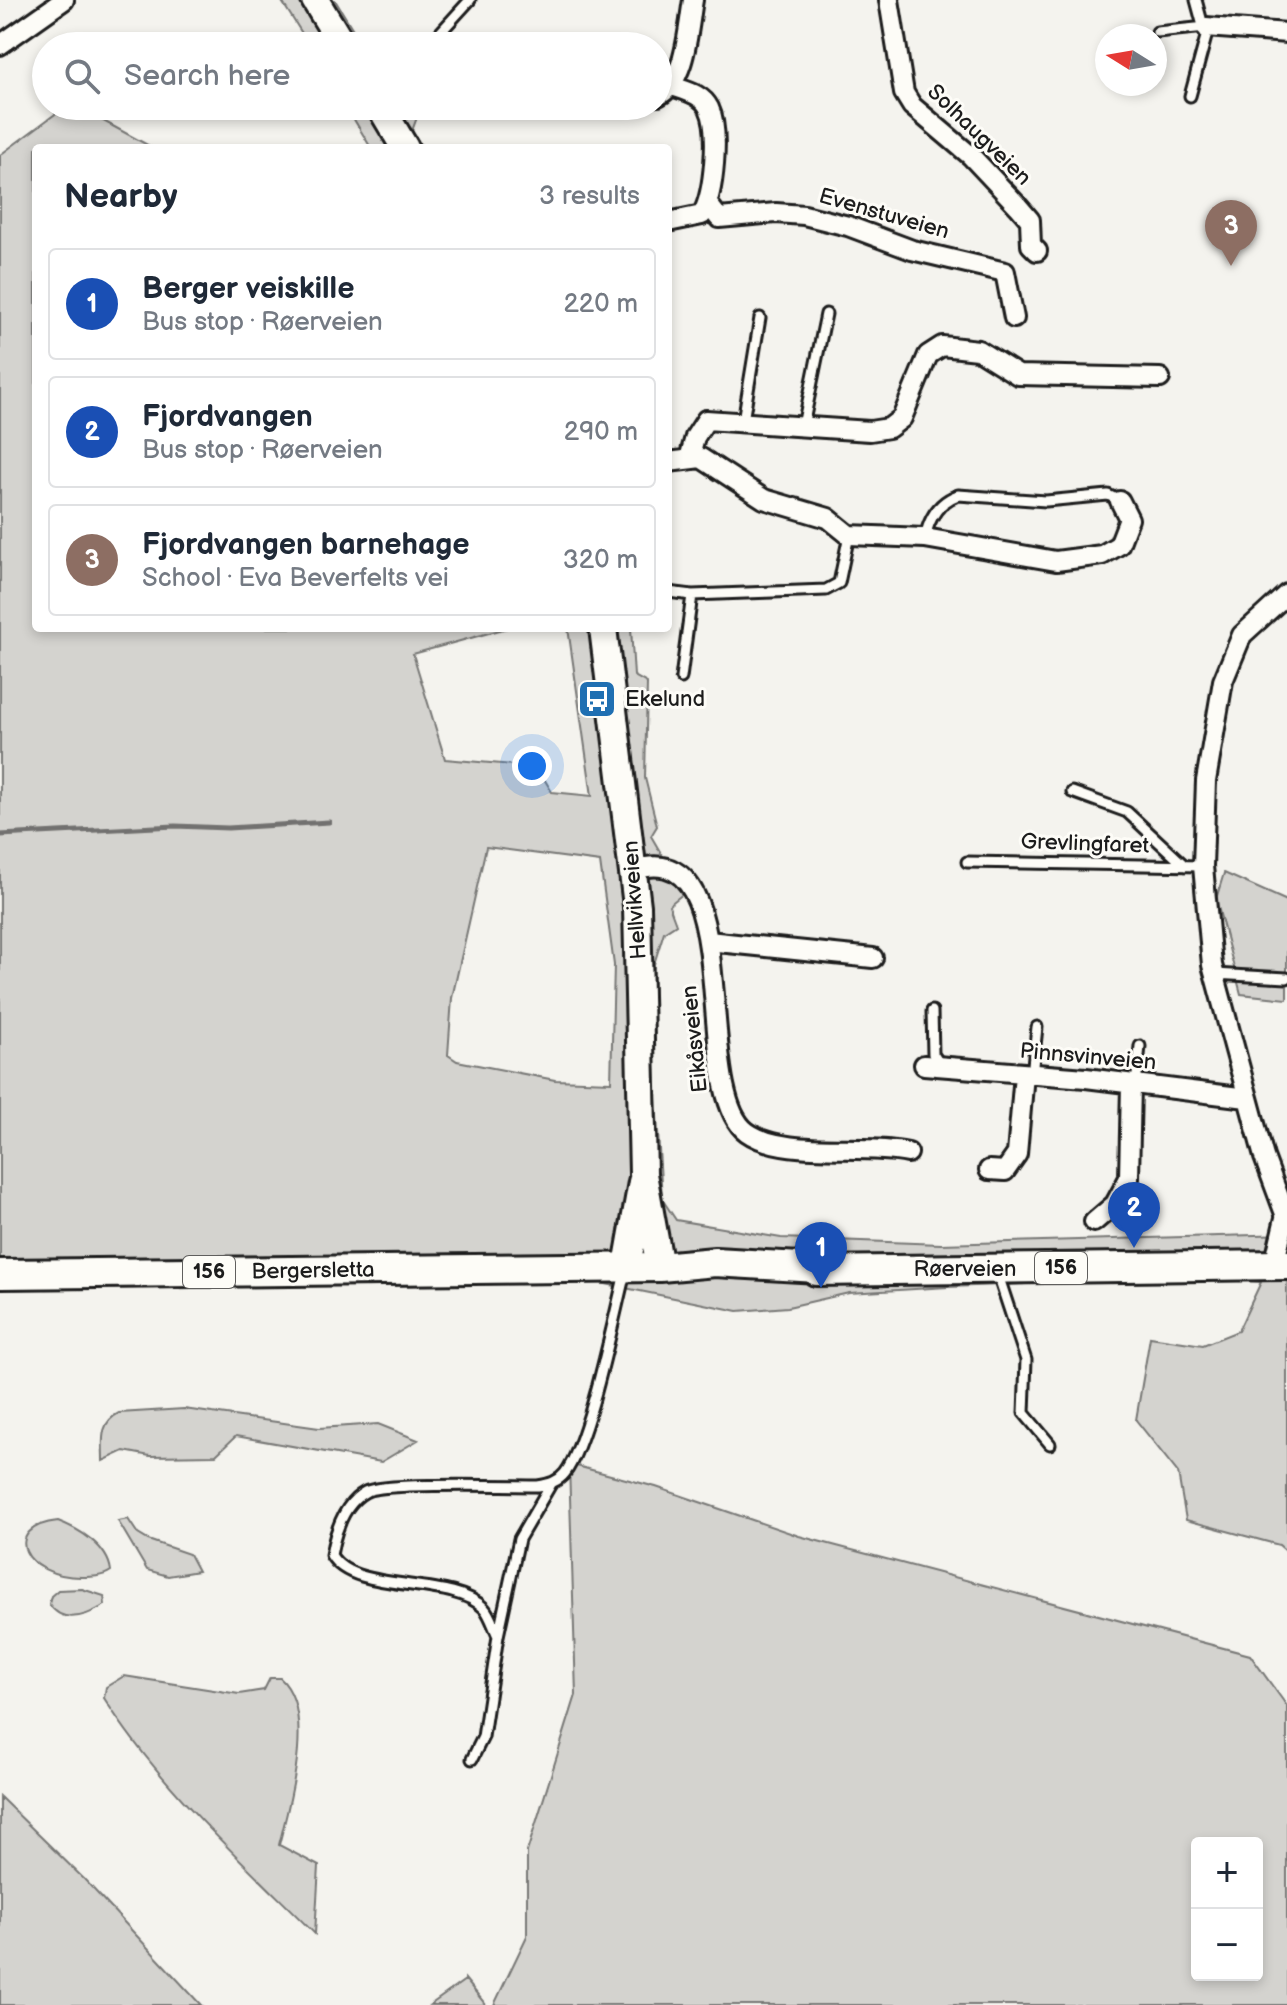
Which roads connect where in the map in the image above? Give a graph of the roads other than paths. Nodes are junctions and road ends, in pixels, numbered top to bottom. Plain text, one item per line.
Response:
1 (64, 0) edge
2 (315, 0) edge
3 (470, 0) edge
4 (693, 0) edge
5 (889, 0) edge
6 (1196, 0) edge
7 (1206, 27) junction
8 (1167, 31) edge
9 (334, 32) edge
10 (441, 32) edge
11 (1287, 33) edge
12 (0, 45) edge
13 (672, 68) edge
14 (672, 92) edge
15 (1190, 96) dead end
16 (392, 120) edge
17 (403, 144) edge
18 (708, 204) junction
19 (672, 221) edge
20 (1037, 251) dead end
21 (826, 314) dead end
22 (760, 318) dead end
23 (1014, 318) dead end
24 (1160, 378) dead end
25 (743, 421) junction
26 (803, 426) junction
27 (689, 459) junction
28 (672, 461) edge
29 (1120, 501) joint
30 (849, 535) junction
31 (925, 538) junction
32 (672, 592) edge
33 (1287, 594) edge
34 (692, 595) junction
35 (604, 632) edge
36 (681, 678) dead end
37 (1072, 792) dead end
38 (967, 862) dead end
39 (1194, 866) junction
40 (634, 870) junction
41 (708, 941) junction
42 (873, 958) dead end
43 (1214, 974) junction
44 (1287, 978) edge
45 (932, 1011) dead end
46 (1037, 1027) dead end
47 (1140, 1046) dead end
48 (932, 1065) joint
49 (1028, 1074) junction
50 (1134, 1085) junction
51 (1247, 1098) junction
52 (908, 1153) dead end
53 (989, 1170) dead end
54 (643, 1174) junction
55 (1286, 1219) edge
56 (1094, 1222) dead end
57 (1281, 1265) edge
58 (627, 1266) junction
59 (660, 1267) junction
60 (997, 1269) junction
61 (0, 1274) edge
62 (1050, 1444) dead end
63 (551, 1484) junction
64 (498, 1636) junction
65 (472, 1759) dead end

1 - 12 street
2 - 9 main road
3 - 10 lane
4 - 13 street
5 - 20 street, Solhaugveien
6 - 7 lane
7 - 8 lane
7 - 11 street
7 - 15 lane
14 - 18 street
16 - 17 main road
18 - 19 street
18 - 23 street, Evenstuveien
21 - 26 lane
22 - 25 lane
24 - 26 street
25 - 26 street
25 - 27 street
27 - 28 street
27 - 30 street
29 - 31 lane
29 - 31 street
30 - 31 street
30 - 34 lane
32 - 34 lane
33 - 39 street
34 - 36 lane
35 - 40 main road, Hellvikveien
37 - 39 lane
38 - 39 lane, Grevlingfaret
39 - 43 street
40 - 41 street, Eikåsveien
40 - 54 main road, Hellvikveien
41 - 42 street
41 - 52 street, Eikåsveien
43 - 44 lane
43 - 51 street
45 - 48 lane
46 - 49 lane
47 - 50 lane
48 - 49 street, Pinnsvinveien
49 - 50 street, Pinnsvinveien
49 - 53 street
50 - 51 street, Pinnsvinveien
50 - 56 street
51 - 55 street
54 - 58 main road, Hellvikveien
54 - 59 main road, Hellvikveien
55 - 57 street
57 - 60 main road, Røerveien / 156
58 - 59 main road, Røerveien / 156
58 - 61 main road, Bergersletta / 156
58 - 63 lane
59 - 60 main road, Røerveien / 156
60 - 62 lane
63 - 64 lane
63 - 64 lane
64 - 65 lane

